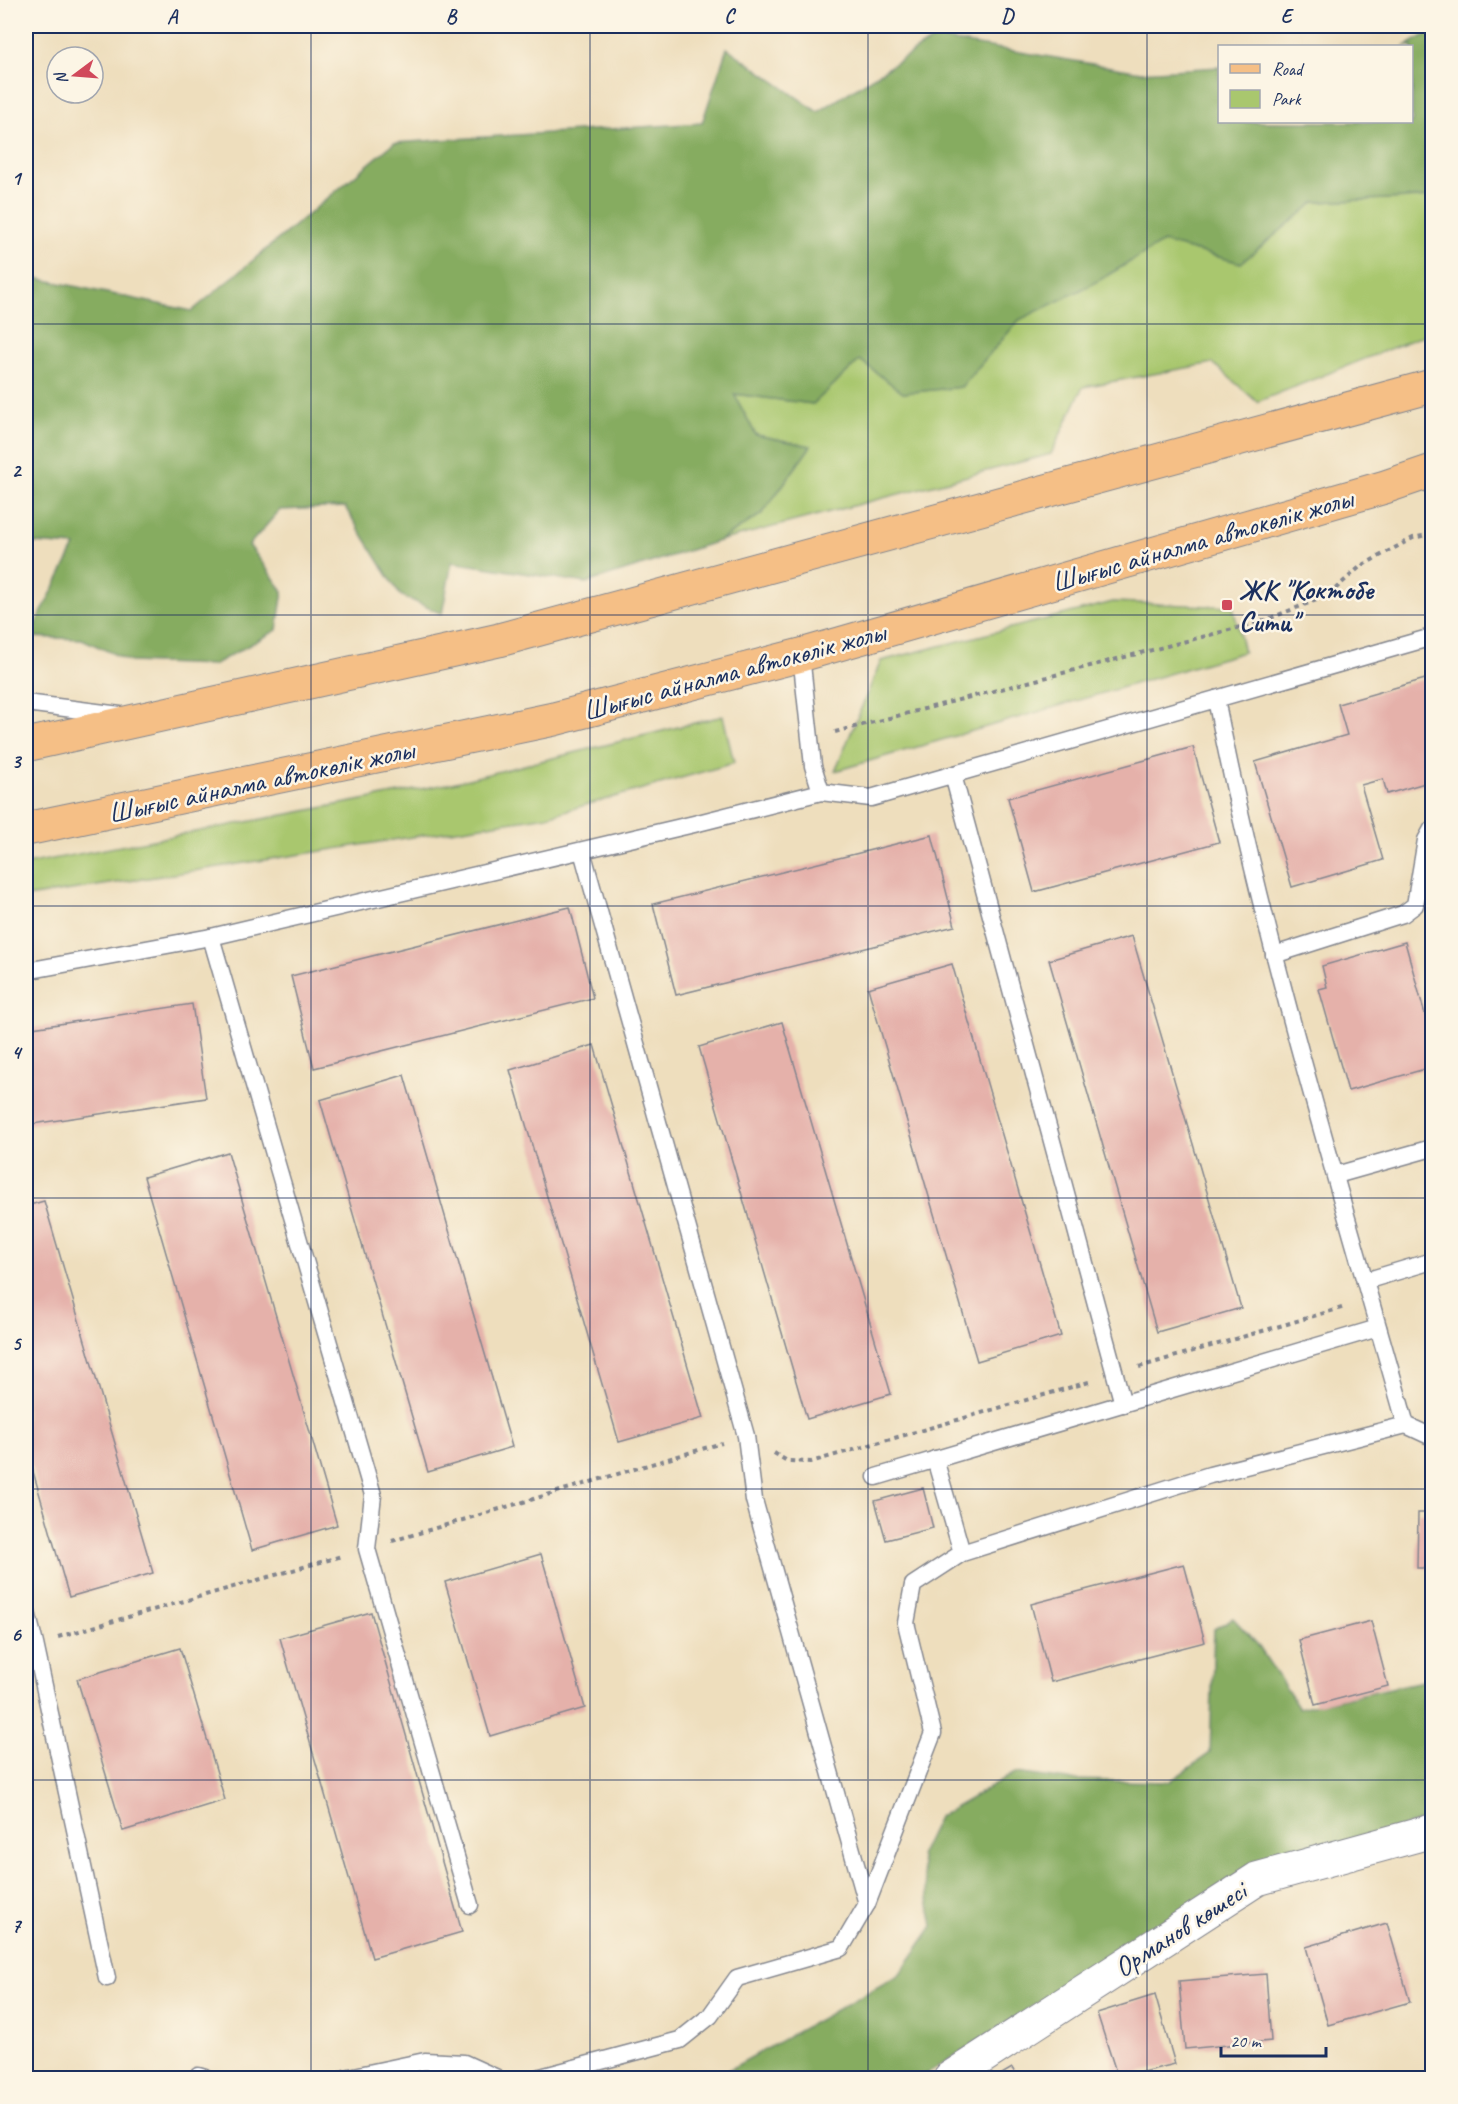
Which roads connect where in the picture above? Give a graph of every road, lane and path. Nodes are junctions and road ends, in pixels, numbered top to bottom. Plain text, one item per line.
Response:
1 (1432, 386) edge
2 (1432, 471) edge
3 (1432, 481) edge
4 (1385, 487) junction
5 (1432, 534) edge
6 (1432, 637) edge
7 (801, 655) junction
8 (1216, 699) junction
9 (26, 703) edge
10 (147, 718) junction
11 (828, 733) dead end
12 (26, 746) edge
13 (953, 775) junction
14 (821, 792) junction
15 (1432, 829) edge
16 (26, 830) edge
17 (582, 851) junction
18 (212, 937) junction
19 (1274, 954) junction
20 (26, 971) edge
21 (1432, 1148) edge
22 (1336, 1175) junction
23 (1432, 1262) edge
24 (1365, 1281) junction
25 (1370, 1300) junction
26 (1378, 1328) junction
27 (1115, 1374) junction
28 (1124, 1404) junction
29 (1406, 1425) junction
30 (746, 1436) junction
31 (1432, 1437) edge
32 (935, 1459) junction
33 (876, 1477) dead end
34 (367, 1549) junction
35 (962, 1553) junction
36 (26, 1608) edge
37 (36, 1644) junction
38 (1432, 1831) edge
39 (867, 1904) junction
40 (470, 1905) dead end
41 (107, 1978) dead end
42 (345, 2079) edge
43 (497, 2079) edge
44 (537, 2079) edge
45 (951, 2079) edge

1 - 10 main road
2 - 4 main road, Шығыс айналма автокөлік жолы
3 - 4 main road
4 - 7 main road, Шығыс айналма автокөлік жолы
5 - 11 path
6 - 8 lane
7 - 14 lane
7 - 16 main road, Шығыс айналма автокөлік жолы
8 - 13 lane
8 - 19 lane
9 - 10 lane
10 - 12 main road
13 - 14 lane
13 - 27 lane
14 - 17 lane
15 - 19 lane
17 - 18 lane
17 - 30 lane
18 - 20 lane
18 - 34 lane
19 - 22 lane
21 - 22 lane
22 - 24 lane
23 - 24 lane
24 - 25 lane
25 - 26 lane
25 - 27 path
26 - 28 lane
26 - 29 lane
27 - 28 lane
27 - 30 path
28 - 32 lane
29 - 31 lane
29 - 35 lane
30 - 34 path
30 - 39 lane
32 - 33 lane
32 - 35 lane
34 - 37 path
34 - 40 lane
35 - 39 lane
36 - 37 lane
37 - 41 lane
38 - 45 street, Орманов көшесі
39 - 44 lane
42 - 43 lane

